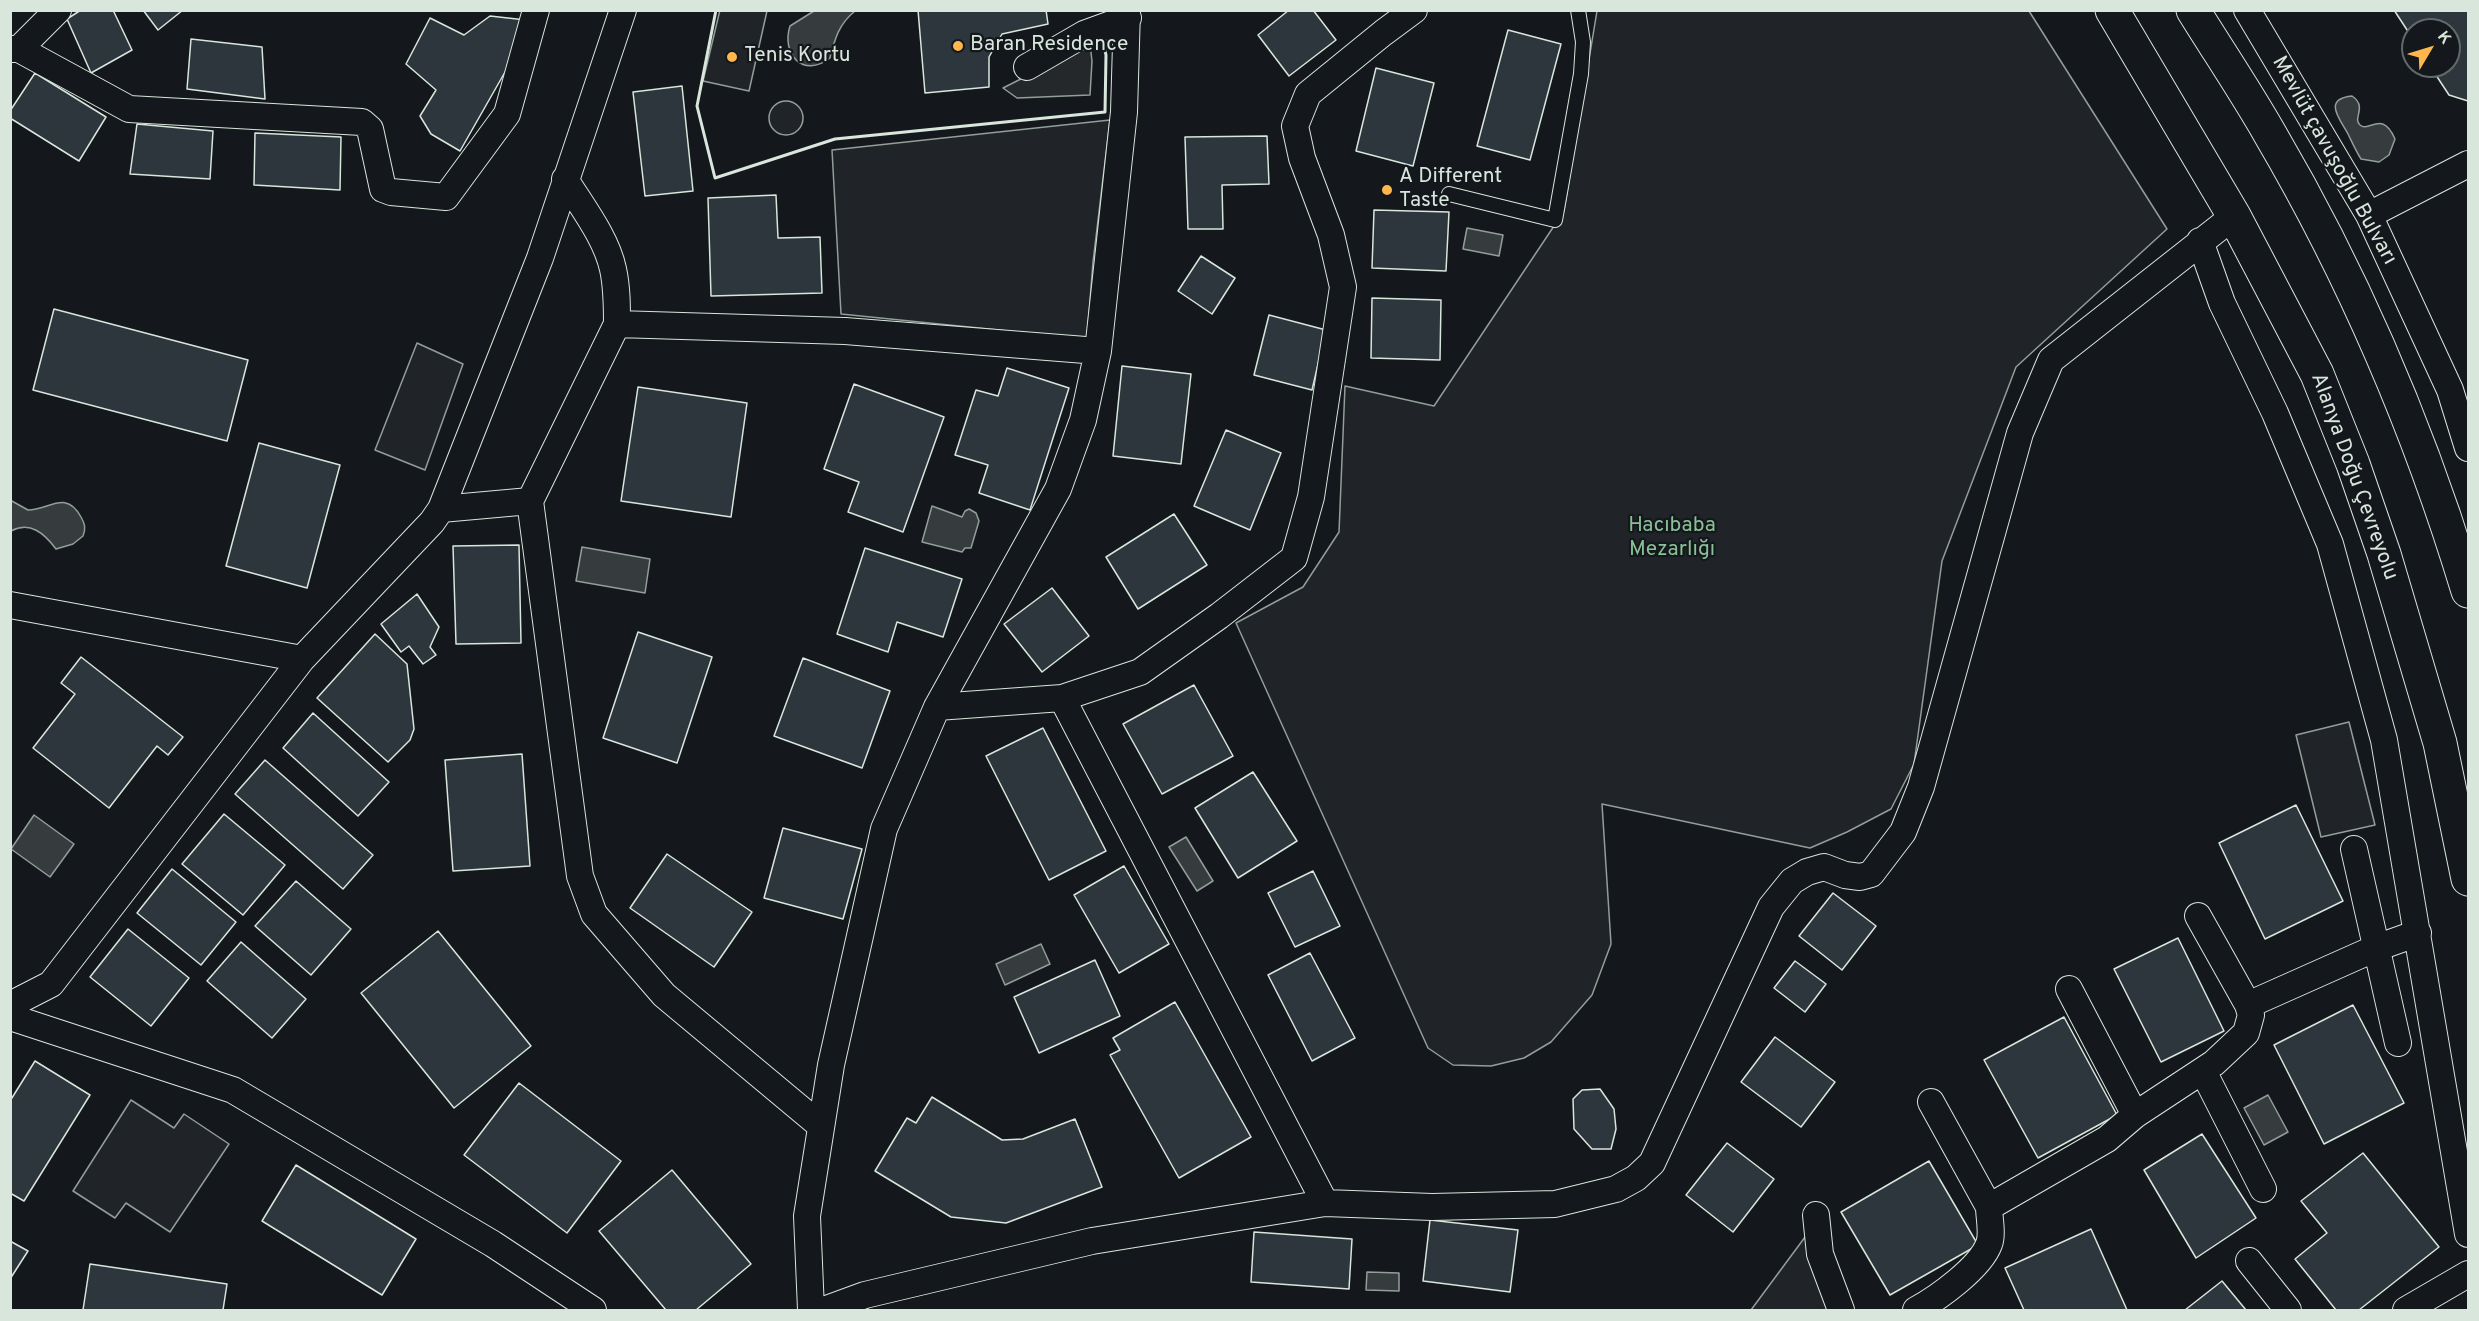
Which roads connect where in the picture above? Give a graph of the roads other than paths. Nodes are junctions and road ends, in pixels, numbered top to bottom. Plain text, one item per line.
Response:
1 (58, 10) edge
2 (536, 10) edge
3 (623, 10) edge
4 (1414, 10) edge
5 (1578, 10) edge
6 (2112, 10) edge
7 (2193, 10) edge
8 (2247, 10) edge
9 (1128, 14) edge
10 (15, 49) edge
11 (1028, 67) dead end
12 (2469, 164) edge
13 (565, 179) junction
14 (1449, 194) dead end
15 (2368, 215) junction
16 (2234, 216) junction
17 (2200, 241) junction
18 (618, 324) junction
19 (1098, 351) junction
20 (2469, 448) edge
21 (530, 501) junction
22 (441, 509) junction
23 (2469, 591) edge
24 (10, 605) edge
25 (302, 659) junction
26 (1062, 698) junction
27 (938, 707) junction
28 (2354, 849) dead end
29 (2469, 879) edge
30 (2198, 916) dead end
31 (2418, 933) junction
32 (2376, 948) junction
33 (2069, 989) dead end
34 (10, 1005) edge
35 (2248, 1005) junction
36 (10, 1017) edge
37 (2398, 1043) dead end
38 (2203, 1071) junction
39 (1931, 1102) dead end
40 (2135, 1115) junction
41 (821, 1126) junction
42 (2263, 1189) dead end
43 (1325, 1203) junction
44 (1989, 1206) junction
45 (1816, 1215) dead end
46 (2469, 1234) edge
47 (2249, 1261) dead end
48 (2469, 1274) edge
49 (593, 1311) edge
50 (811, 1311) edge
51 (824, 1311) edge
52 (1841, 1311) edge
53 (1916, 1311) edge
54 (2288, 1311) edge
55 (2406, 1311) edge

1 - 10 street
2 - 10 street
3 - 13 street
4 - 26 street
5 - 14 lane
6 - 16 highway, Alanya Doğu Çevreyolu
7 - 23 highway
8 - 15 street, Mevlüt çavuşoğlu Bulvarı
9 - 11 street
9 - 19 street
12 - 15 street
13 - 18 street
13 - 22 street
15 - 20 street, Mevlüt çavuşoğlu Bulvarı
16 - 17 street
16 - 29 highway, Alanya Doğu Çevreyolu
17 - 31 street
17 - 43 street
18 - 19 street
18 - 21 street
19 - 27 street
21 - 22 street
21 - 41 street
22 - 25 street
24 - 25 street
25 - 34 street
26 - 27 street
26 - 43 street
27 - 41 street
28 - 32 street
30 - 35 street
31 - 32 street
31 - 46 street
32 - 35 street
32 - 37 street
33 - 40 street
35 - 38 street
36 - 49 street
38 - 40 street
38 - 42 street
39 - 44 street
40 - 44 street
41 - 50 street
43 - 51 street
44 - 53 street
45 - 52 street
47 - 54 street
48 - 55 street

